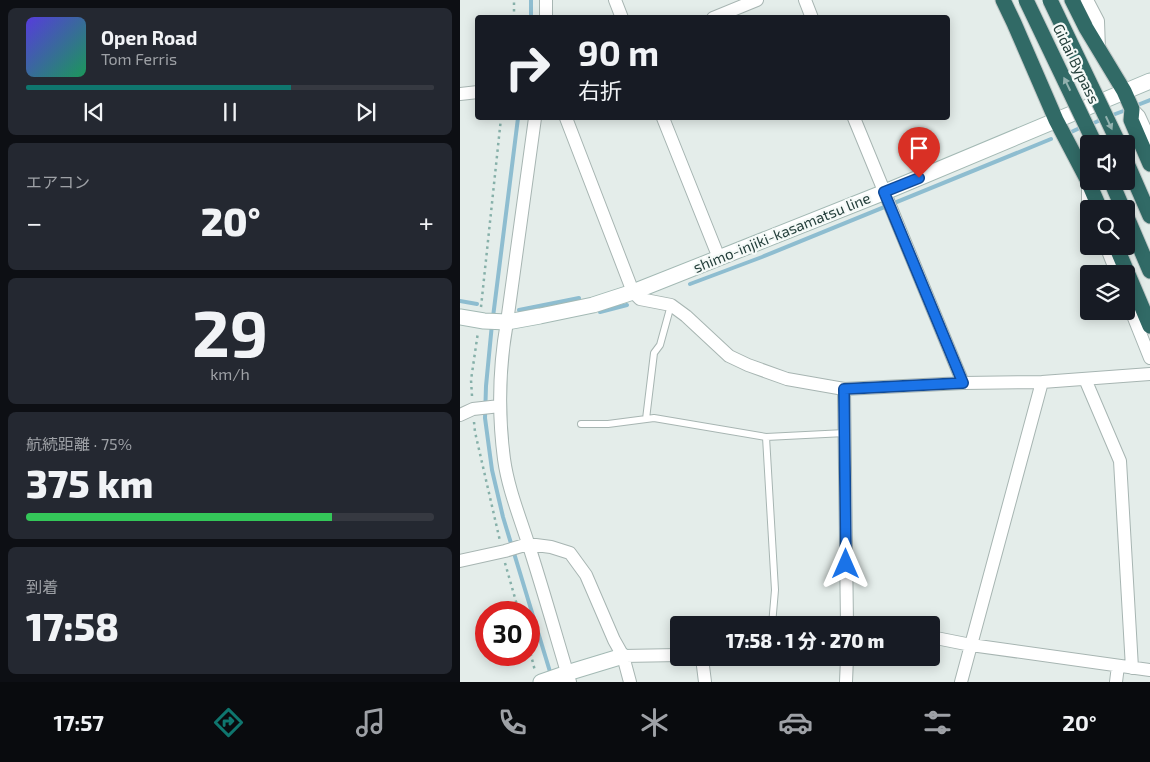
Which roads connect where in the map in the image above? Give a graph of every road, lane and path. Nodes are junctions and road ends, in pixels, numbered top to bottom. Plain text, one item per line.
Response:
1 (514, 0) edge
2 (546, 0) edge
3 (615, 0) edge
4 (757, 0) edge
5 (805, 0) edge
6 (994, 0) edge
7 (1003, 0) edge
8 (1026, 0) edge
9 (1050, 0) edge
10 (1072, 0) edge
11 (1087, 0) edge
12 (514, 15) edge
13 (546, 15) edge
14 (621, 15) edge
15 (720, 15) edge
16 (811, 15) edge
17 (1099, 50) junction
18 (1030, 60) junction
19 (1150, 81) edge
20 (1124, 91) junction
21 (475, 92) edge
22 (460, 94) edge
23 (1132, 109) junction
24 (535, 120) edge
25 (567, 120) edge
26 (664, 120) edge
27 (855, 120) edge
28 (1056, 120) junction
29 (1091, 135) edge
30 (1115, 135) edge
31 (1150, 140) edge
32 (1150, 164) edge
33 (1080, 166) edge
34 (1135, 182) edge
35 (888, 201) junction
36 (1150, 216) edge
37 (1135, 236) edge
38 (1120, 255) edge
39 (719, 258) junction
40 (1150, 271) edge
41 (632, 292) junction
42 (671, 305) junction
43 (460, 317) edge
44 (1135, 320) edge
45 (504, 322) junction
46 (1150, 326) edge
47 (1150, 358) edge
48 (1150, 374) edge
49 (1085, 379) junction
50 (1042, 382) junction
51 (963, 383) junction
52 (844, 389) junction
53 (497, 406) junction
54 (460, 415) edge
55 (646, 419) junction
56 (581, 424) dead end
57 (845, 433) junction
58 (766, 437) junction
59 (525, 544) junction
60 (460, 561) edge
61 (773, 616) edge
62 (847, 616) edge
63 (940, 639) edge
64 (970, 646) junction
65 (670, 655) edge
66 (623, 656) junction
67 (536, 666) edge
68 (703, 666) edge
69 (847, 666) edge
70 (1118, 666) junction
71 (1132, 668) junction
72 (1150, 670) edge
73 (566, 676) edge
74 (541, 679) edge
75 (630, 682) edge
76 (705, 682) edge
77 (846, 682) edge
78 (961, 682) edge
79 (1116, 682) edge

1 - 12 path
2 - 13 street
3 - 14 street
4 - 15 street
5 - 16 street
6 - 18 street
7 - 18 highway
29 -> 8 highway, Gidai Bypass, bridge
9 -> 30 highway, Gidai Bypass, bridge
10 - 17 highway
11 - 17 street
17 - 20 highway
18 - 28 highway
19 - 20 main road, shimo-injiki-kasamatsu line
20 - 23 highway
20 - 28 main road, shimo-injiki-kasamatsu line
21 - 22 street
23 - 31 street
23 - 32 highway
24 - 45 street
25 - 41 street
26 - 39 street
27 - 35 street
28 - 33 highway
28 - 35 main road, shimo-injiki-kasamatsu line
34 - 36 highway
35 - 39 main road, shimo-injiki-kasamatsu line
35 - 51 street
37 - 40 highway
38 - 46 highway
39 - 41 main road, shimo-injiki-kasamatsu line
41 - 42 street
41 - 45 main road, shimo-injiki-kasamatsu line
42 - 52 street
42 - 55 lane
43 - 45 main road, shimo-injiki-kasamatsu line
44 - 47 street
45 - 53 street
48 - 49 street
49 - 50 street
49 - 71 street
50 - 51 street
50 - 64 street
51 - 52 street
52 - 57 street
53 - 54 street
53 - 59 street
55 - 56 lane
55 - 58 lane
57 - 58 lane
57 - 62 street
58 - 61 lane
59 - 60 street
59 - 66 street
59 - 73 street
63 - 64 street
64 - 70 street
64 - 78 street
65 - 66 street
66 - 73 main road
66 - 75 street
67 - 74 path
68 - 76 street
69 - 77 street
70 - 71 street
70 - 79 street
71 - 72 street
73 - 74 main road

